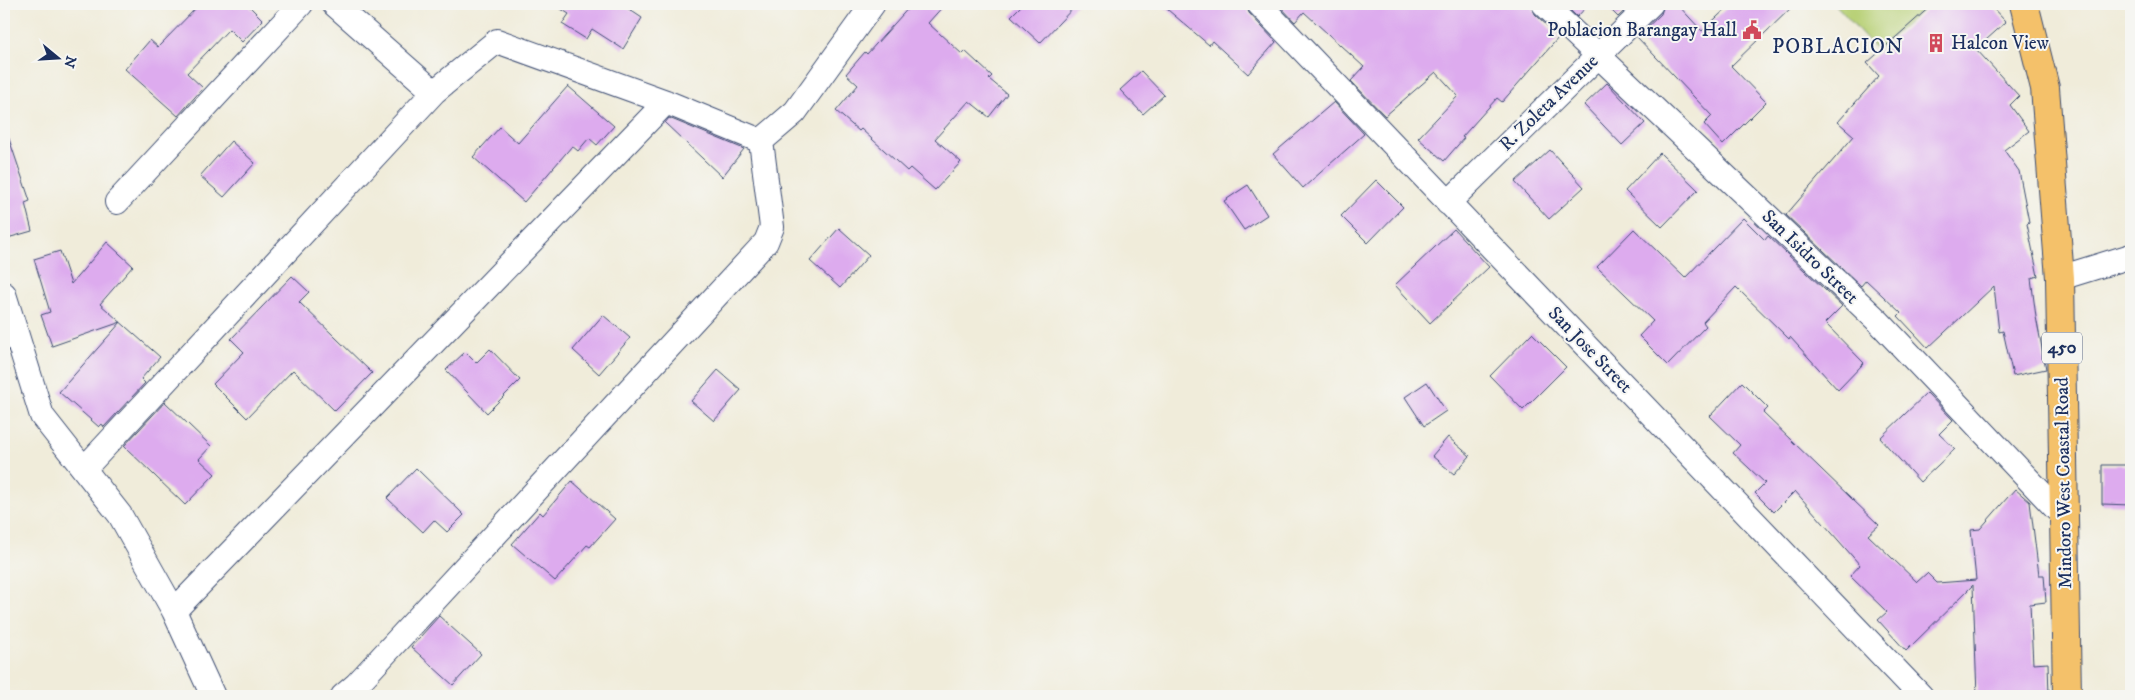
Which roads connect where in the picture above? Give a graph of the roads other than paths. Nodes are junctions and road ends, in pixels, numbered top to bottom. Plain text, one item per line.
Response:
1 (301, 4) edge
2 (334, 4) edge
3 (873, 4) edge
4 (1259, 4) edge
5 (1544, 4) edge
6 (1651, 4) edge
7 (2024, 4) edge
8 (1598, 56) junction
9 (434, 92) junction
10 (666, 102) junction
11 (761, 141) junction
12 (118, 202) dead end
13 (1448, 203) junction
14 (2131, 256) edge
15 (2060, 278) junction
16 (4, 294) edge
17 (84, 469) junction
18 (2066, 519) junction
19 (174, 611) junction
20 (213, 696) edge
21 (343, 696) edge
22 (1921, 696) edge
23 (2068, 696) edge

1 - 12 street
2 - 9 street
3 - 11 street
4 - 13 street, San Jose Street
5 - 8 street, San Isidro Street
6 - 8 street, R. Zoleta Avenue
7 - 15 main road, Mindoro West Coastal Road / 450
8 - 13 street, R. Zoleta Avenue
8 - 18 street, San Isidro Street
9 - 10 street
9 - 17 street
10 - 11 street
10 - 19 street
11 - 21 street
13 - 22 street, San Jose Street
14 - 15 street
15 - 18 main road, Mindoro West Coastal Road / 450
16 - 17 street
17 - 19 street
18 - 23 main road, Mindoro West Coastal Road / 450
19 - 20 street

